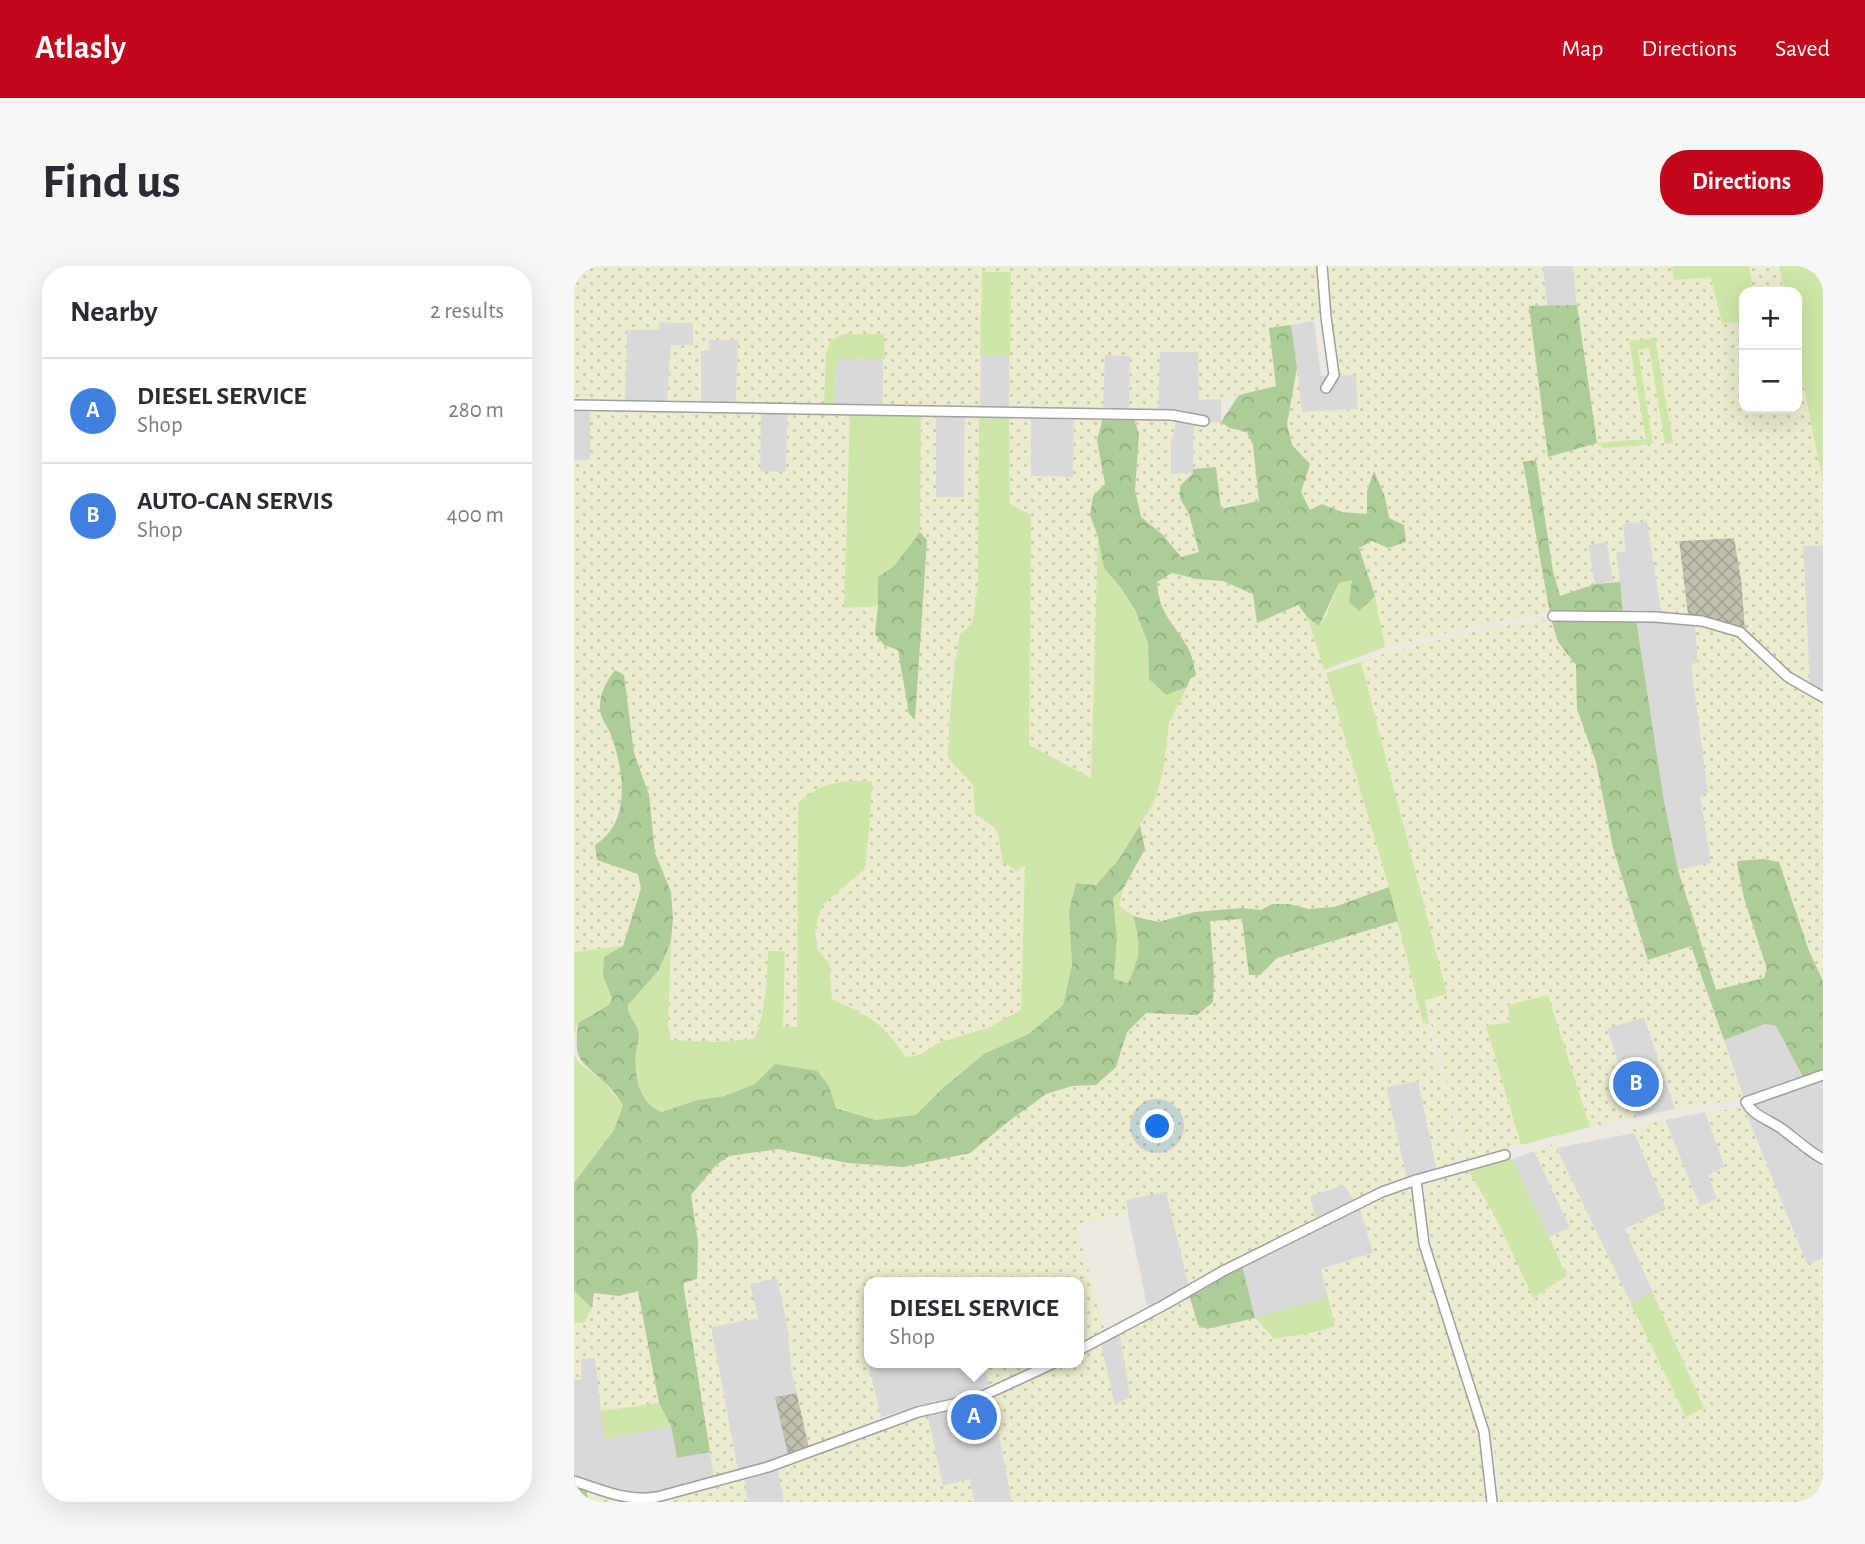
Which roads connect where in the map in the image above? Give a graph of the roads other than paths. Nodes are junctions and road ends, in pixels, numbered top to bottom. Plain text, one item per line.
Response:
1 (1322, 266) edge
2 (1326, 388) dead end
3 (574, 405) edge
4 (1205, 421) dead end
5 (1553, 616) dead end
6 (1823, 697) edge
7 (1823, 1075) edge
8 (1505, 1155) dead end
9 (1823, 1160) edge
10 (1416, 1180) junction
11 (1084, 1347) edge
12 (1043, 1368) edge
13 (574, 1481) edge
14 (1492, 1502) edge

1 - 2 street
3 - 4 street
5 - 6 street
7 - 9 street
8 - 10 street
10 - 11 street
10 - 14 street
12 - 13 street

